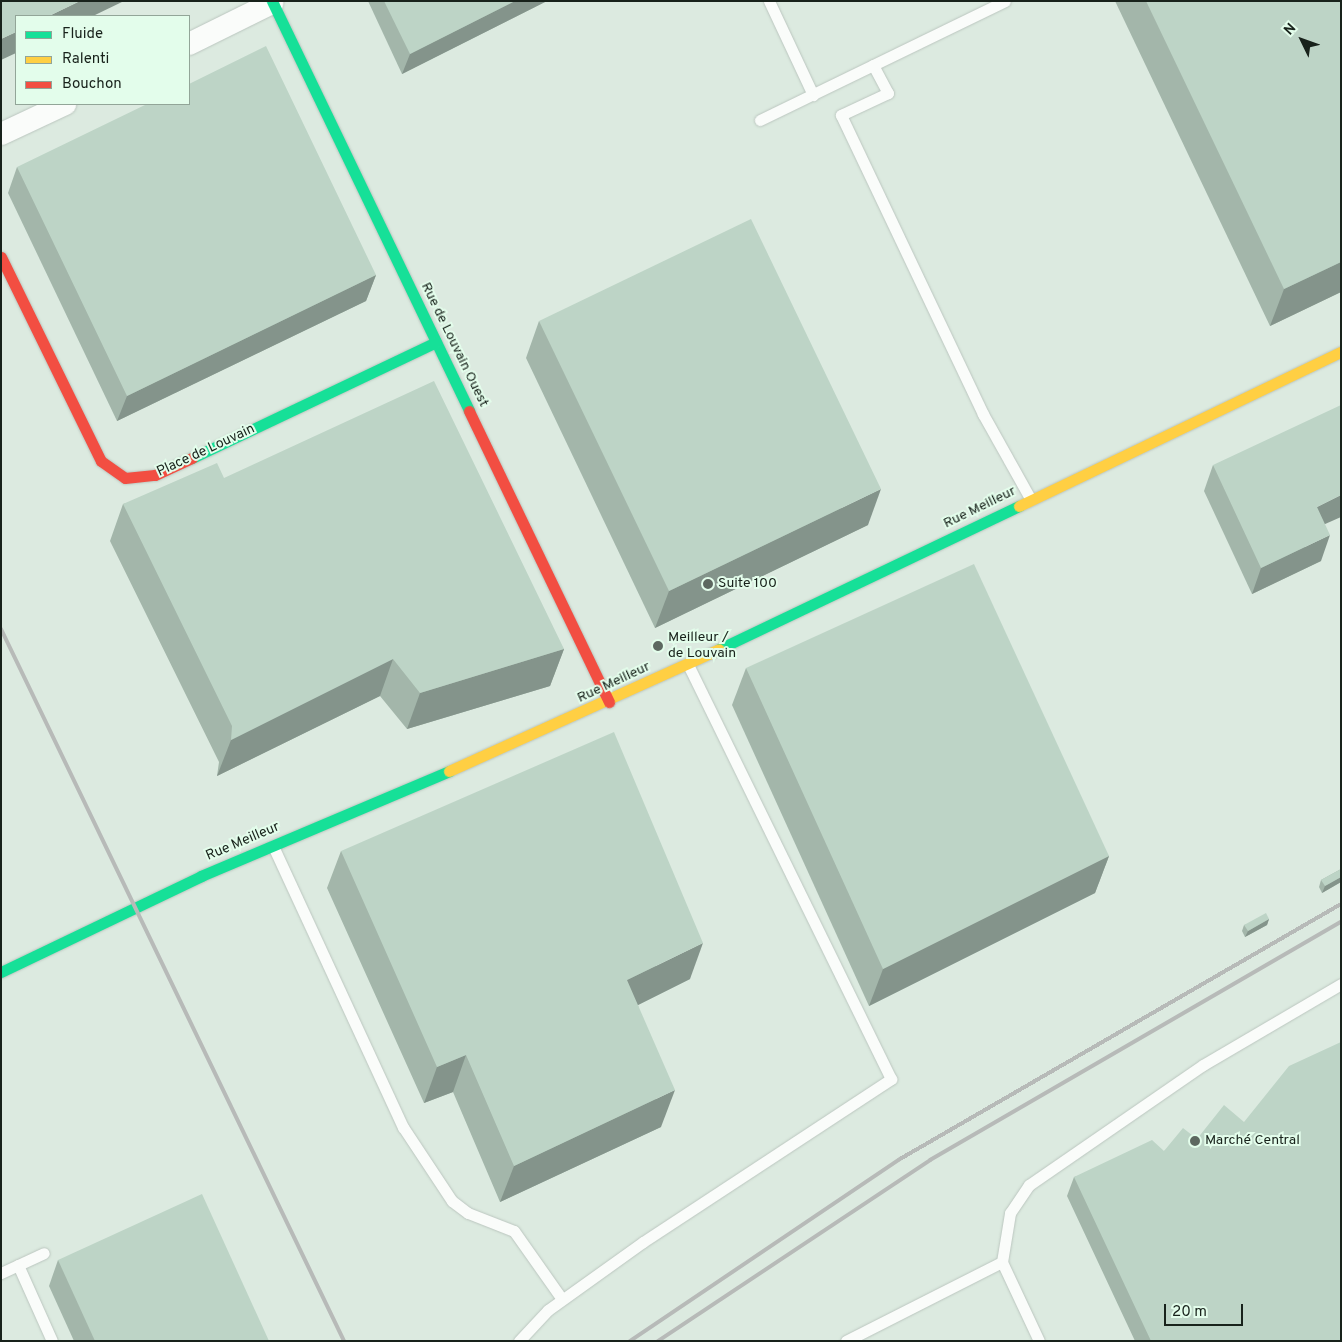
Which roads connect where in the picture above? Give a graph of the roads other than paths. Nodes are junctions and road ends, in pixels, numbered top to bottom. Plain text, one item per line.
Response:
1 (769, 1) edge
2 (1005, 1) edge
3 (272, 2) edge
4 (190, 43) edge
5 (873, 65) junction
6 (813, 95) junction
7 (63, 105) edge
8 (760, 120) dead end
9 (1, 134) edge
10 (1, 257) edge
11 (436, 342) junction
12 (1341, 352) edge
13 (1031, 500) junction
14 (688, 664) junction
15 (609, 702) junction
16 (274, 846) junction
17 (1, 972) edge
18 (1341, 984) edge
19 (44, 1253) dead end
20 (1002, 1262) junction
21 (18, 1265) junction
22 (1, 1273) edge
23 (562, 1299) junction
24 (52, 1341) edge
25 (519, 1341) edge
26 (846, 1341) edge
27 (1039, 1341) edge

1 - 6 lane
2 - 5 lane
3 - 4 street
3 - 11 street, Rue de Louvain Ouest
5 - 6 lane
5 - 13 lane
6 - 8 lane
7 - 9 street
10 - 11 street, Place de Louvain
11 - 15 street, Rue de Louvain Ouest
12 - 13 street, Rue Meilleur
13 - 14 street, Rue Meilleur
14 - 15 street, Rue Meilleur
14 - 23 lane
15 - 16 street, Rue Meilleur
16 - 17 street, Rue Meilleur
16 - 23 lane
18 - 20 lane
19 - 21 lane
20 - 26 lane
20 - 27 lane
21 - 22 lane
21 - 24 lane
23 - 25 lane

